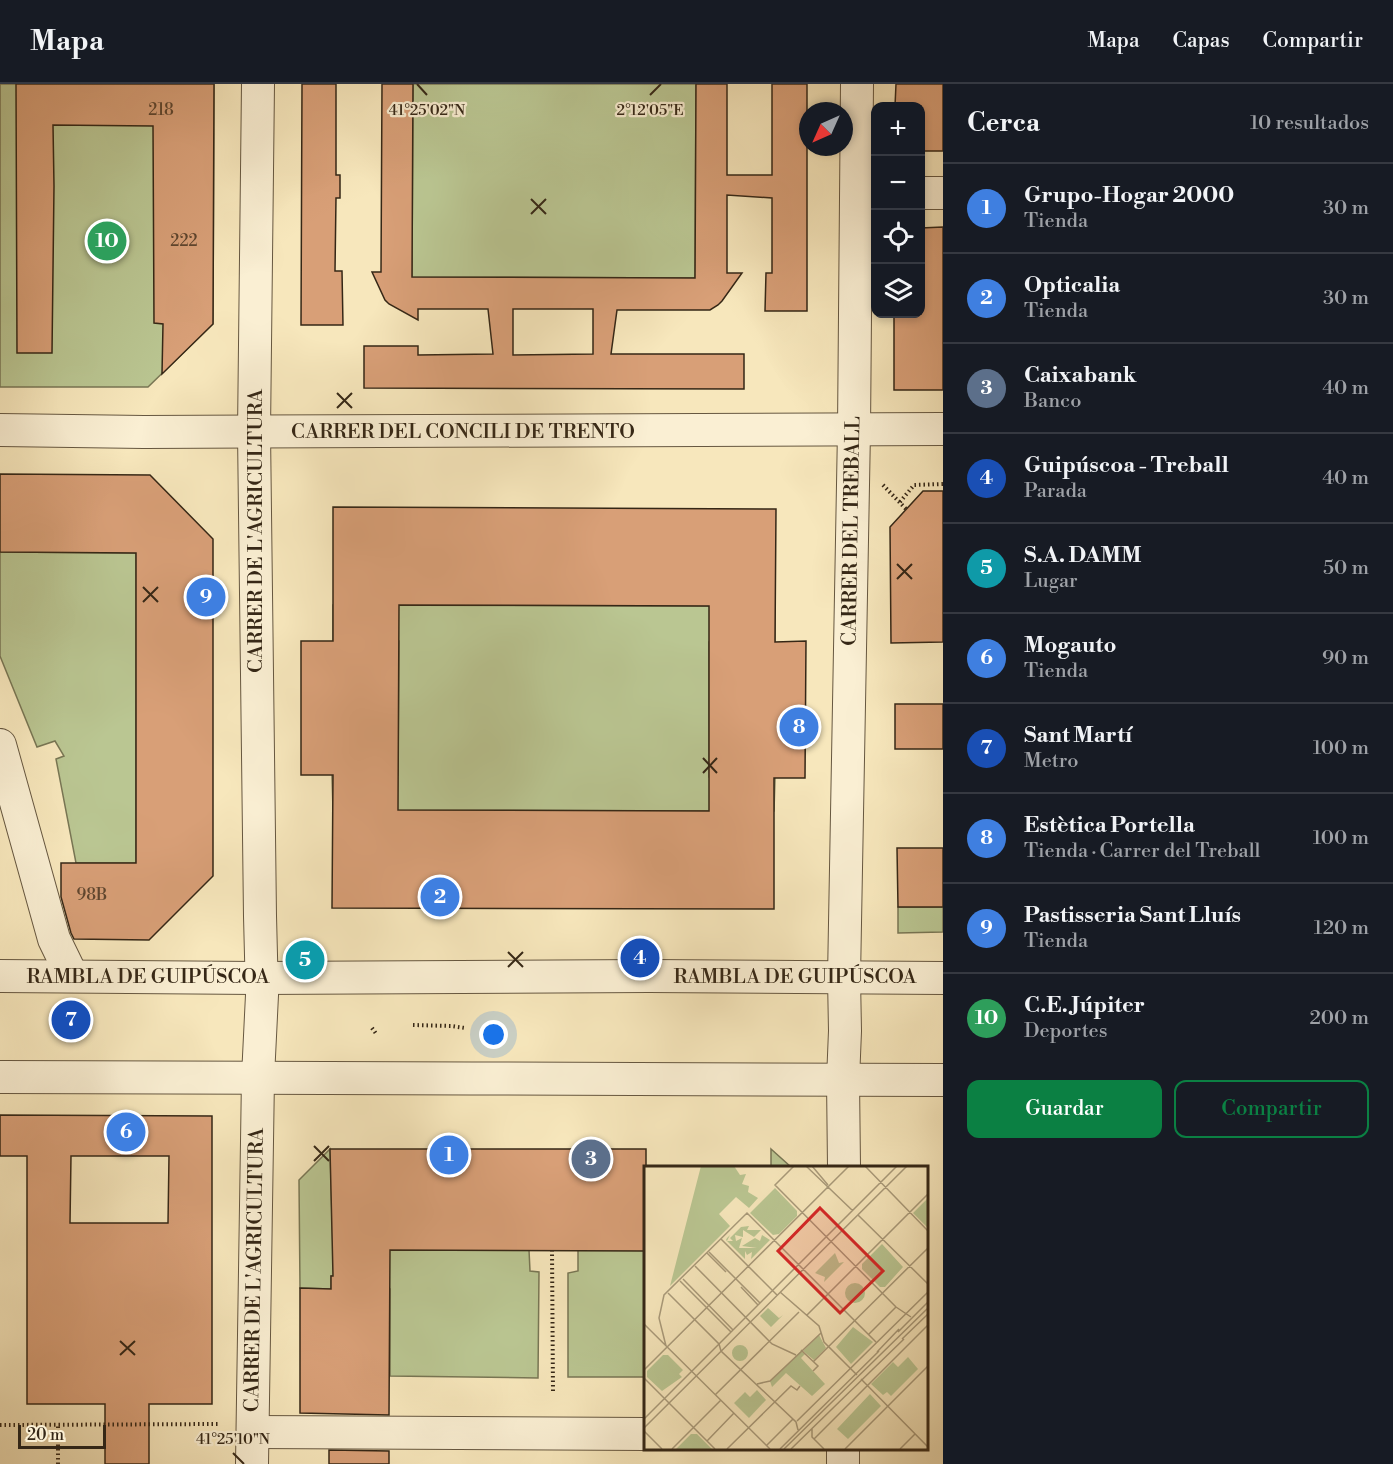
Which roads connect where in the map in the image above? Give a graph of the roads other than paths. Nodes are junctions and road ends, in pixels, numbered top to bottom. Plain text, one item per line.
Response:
1 (258, 84) edge
2 (857, 84) edge
3 (866, 193) edge
4 (925, 193) edge
5 (943, 193) edge
6 (0, 429) edge
7 (943, 429) edge
8 (854, 430) junction
9 (254, 432) junction
10 (0, 745) edge
11 (0, 976) edge
12 (72, 976) junction
13 (261, 978) junction
14 (844, 978) junction
15 (943, 978) edge
16 (0, 1077) edge
17 (258, 1077) junction
18 (843, 1080) junction
19 (943, 1080) edge
20 (844, 1166) edge
21 (253, 1432) junction
22 (644, 1434) edge
23 (252, 1464) edge

1 - 9 street, CARRER DE L'AGRICULTURA
2 - 3 street, CARRER DEL TREBALL
3 - 8 street, CARRER DEL TREBALL
4 - 5 street
6 - 9 street, CARRER DEL CONCILI DE TRENTO
7 - 8 street, CARRER DEL CONCILI DE TRENTO
8 - 9 street, CARRER DEL CONCILI DE TRENTO
8 - 14 street, CARRER DEL TREBALL
9 - 13 street, CARRER DE L'AGRICULTURA
10 - 12 street
11 - 12 street, RAMBLA DE GUIPÚSCOA
12 - 13 street, RAMBLA DE GUIPÚSCOA
13 - 14 street, RAMBLA DE GUIPÚSCOA
13 - 17 street, CARRER DE L'AGRICULTURA
14 - 15 street, RAMBLA DE GUIPÚSCOA
14 - 18 street, CARRER DEL TREBALL
16 - 17 street
17 - 18 street
17 - 21 street, CARRER DE L'AGRICULTURA
18 - 19 street
18 - 20 street
21 - 22 street
21 - 23 street, CARRER DE L'AGRICULTURA

